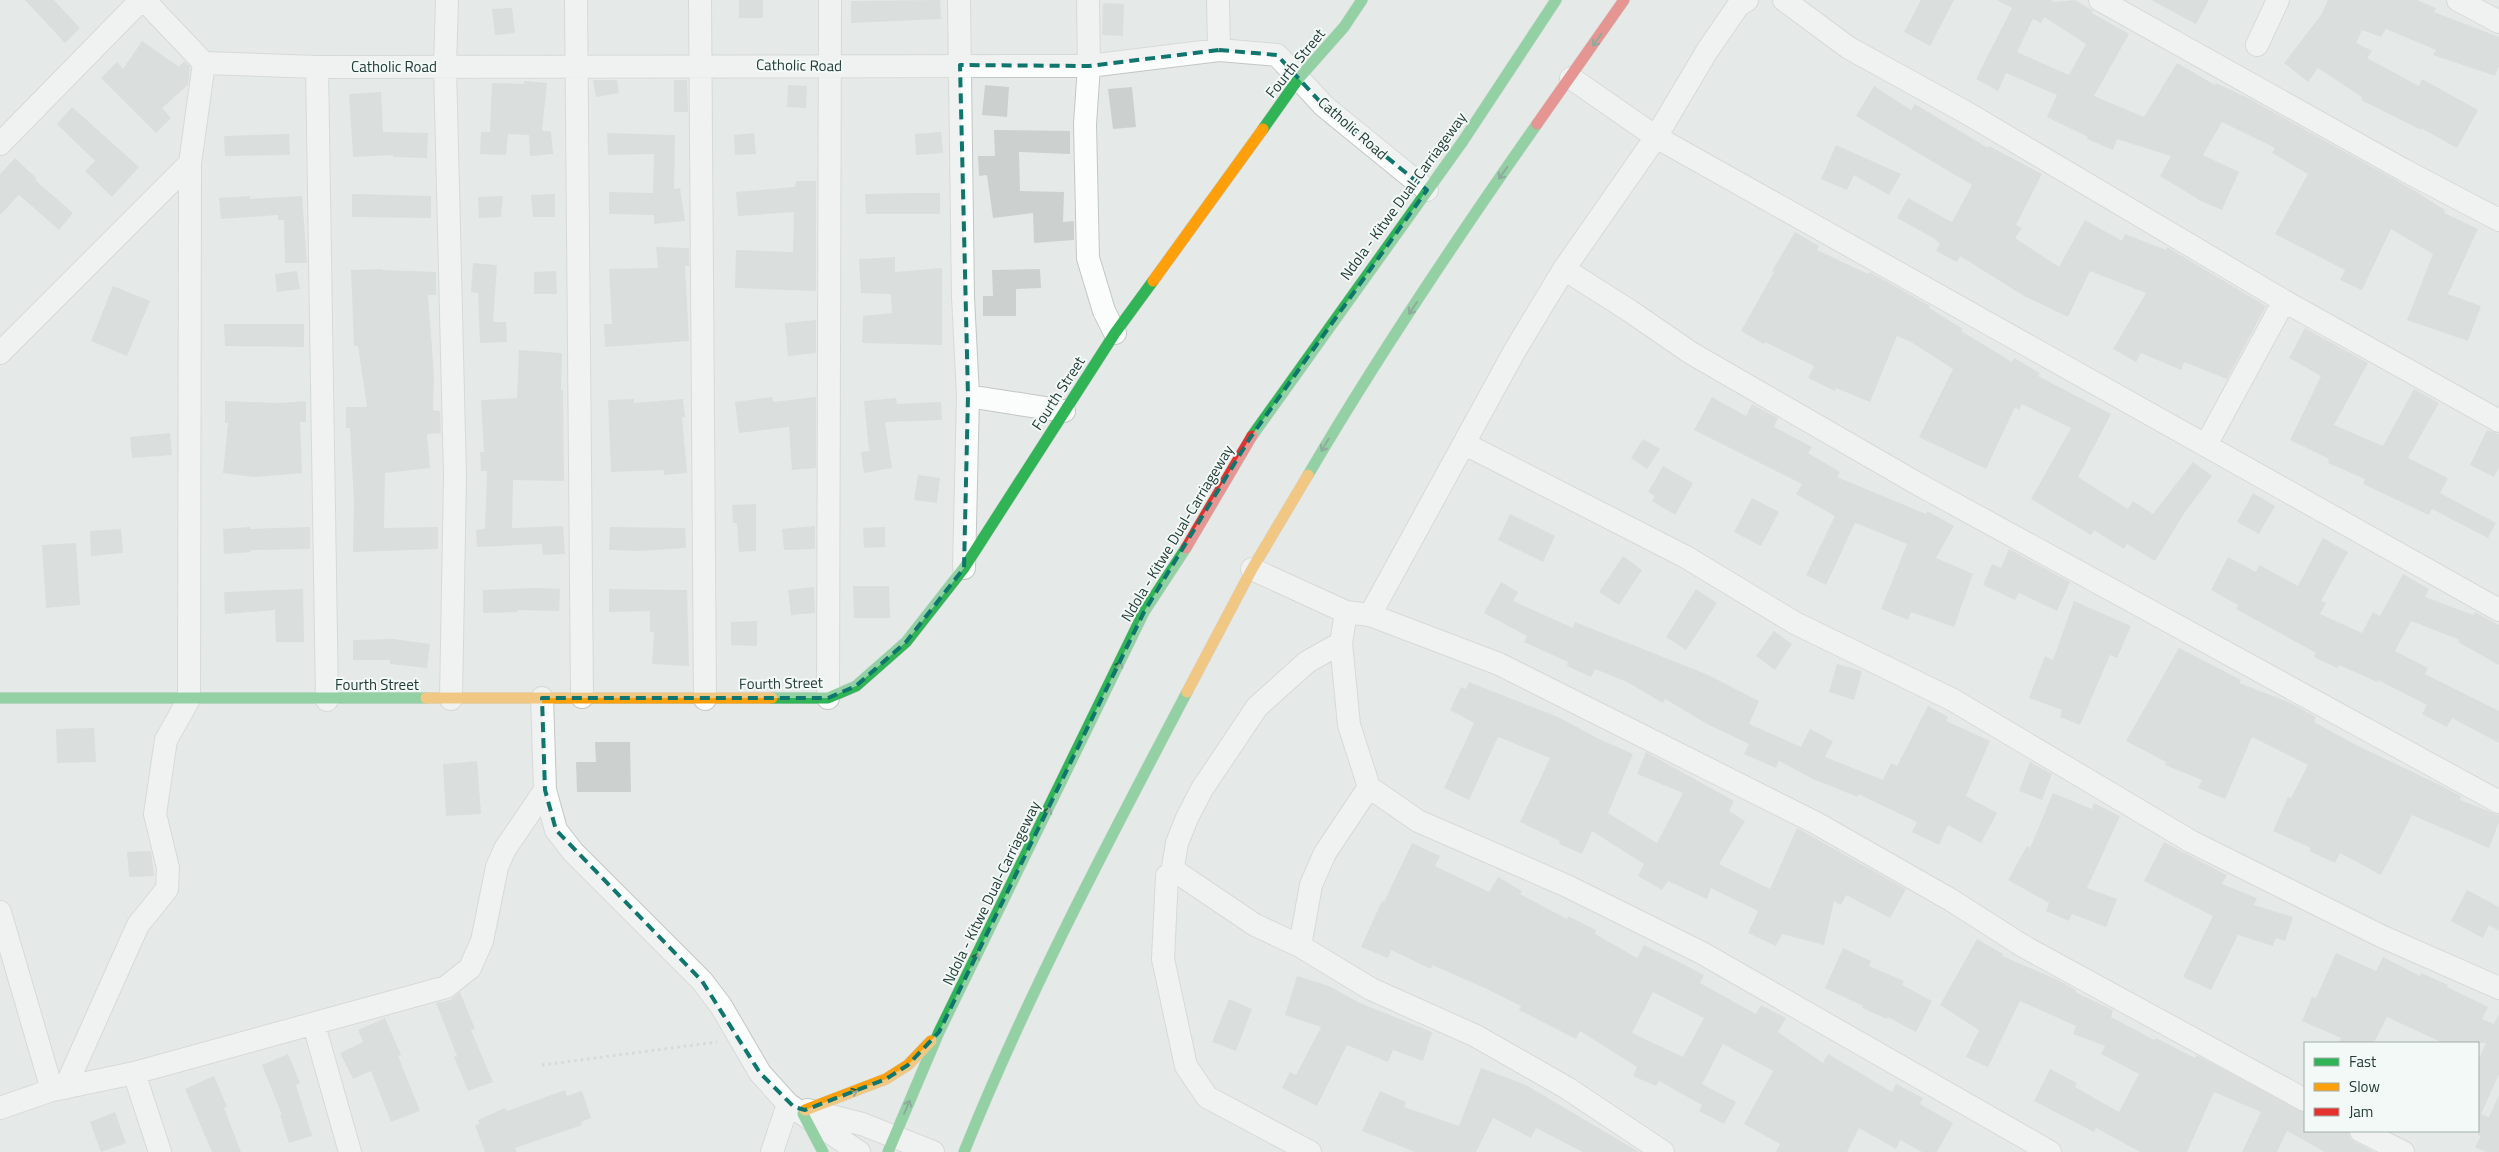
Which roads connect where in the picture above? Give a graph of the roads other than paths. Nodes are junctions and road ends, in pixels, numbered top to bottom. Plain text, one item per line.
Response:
1 (142, 0) edge
2 (447, 0) edge
3 (576, 0) edge
4 (700, 0) edge
5 (830, 0) edge
6 (959, 0) edge
7 (1088, 0) edge
8 (1218, 0) edge
9 (1343, 0) edge
10 (1362, 0) edge
11 (1556, 0) edge
12 (1624, 0) edge
13 (1748, 0) edge
14 (1784, 0) edge
15 (2100, 0) edge
16 (2278, 0) edge
17 (2458, 0) edge
18 (2499, 22) edge
19 (1344, 27) junction
20 (2257, 45) dead end
21 (1219, 50) junction
22 (204, 63) junction
23 (701, 64) junction
24 (960, 65) junction
25 (317, 66) junction
26 (445, 66) junction
27 (576, 66) junction
28 (830, 66) junction
29 (1089, 66) junction
30 (1299, 78) junction
31 (1571, 78) junction
32 (1656, 136) junction
33 (0, 144) edge
34 (190, 163) junction
35 (1426, 190) junction
36 (2499, 220) edge
37 (1564, 269) junction
38 (2284, 301) junction
39 (1115, 333) junction
40 (0, 353) edge
41 (968, 396) junction
42 (1064, 410) junction
43 (2499, 421) edge
44 (1465, 444) junction
45 (2206, 445) junction
46 (964, 568) junction
47 (1252, 569) junction
48 (2499, 610) edge
49 (1346, 612) junction
50 (1370, 615) junction
51 (1341, 643) junction
52 (582, 697) junction
53 (0, 698) edge
54 (189, 698) junction
55 (542, 698) junction
56 (828, 698) junction
57 (450, 699) junction
58 (705, 699) junction
59 (327, 700) junction
60 (1368, 787) junction
61 (545, 790) junction
62 (2499, 802) edge
63 (1172, 873) junction
64 (0, 912) edge
65 (1300, 946) junction
66 (2499, 988) edge
67 (314, 1024) junction
68 (940, 1032) junction
69 (134, 1073) junction
70 (58, 1089) junction
71 (2304, 1099) edge
72 (0, 1108) edge
73 (797, 1109) junction
74 (2363, 1132) edge
75 (891, 1144) edge
76 (160, 1152) edge
77 (350, 1152) edge
78 (772, 1152) edge
79 (823, 1152) edge
80 (859, 1152) edge
81 (933, 1152) edge
82 (964, 1152) edge
83 (1310, 1152) edge
84 (1664, 1152) edge
85 (2050, 1152) edge
86 (2404, 1152) edge

1 - 22 street
1 - 33 street
2 - 26 street
3 - 27 street
4 - 23 street
5 - 28 street
6 - 24 street
7 - 29 street
8 - 21 street
9 - 19 street
10 - 19 main road, Fourth Street
11 - 35 main road, Ndola - Kitwe Dual-Carriageway
12 -> 31 main road
13 - 32 street
14 - 38 street
15 - 36 street
16 - 20 street
17 - 18 street
19 - 30 main road, Fourth Street
21 - 29 street, Catholic Road
21 - 30 street, Catholic Road
22 - 25 street, Catholic Road
22 - 34 street
23 - 27 street, Catholic Road
23 - 28 street, Catholic Road
23 - 58 street
24 - 28 street, Catholic Road
24 - 29 street, Catholic Road
24 - 41 street
25 - 26 street, Catholic Road
25 - 59 street
26 - 27 street, Catholic Road
26 - 57 street
27 - 52 street
28 - 56 street
29 - 39 street
30 - 35 street, Catholic Road
30 - 39 main road, Fourth Street
31 - 32 street
31 -> 47 main road
32 - 37 street
32 - 45 street
34 - 40 street
34 - 54 street
68 -> 35 main road, Ndola - Kitwe Dual-Carriageway
37 - 44 street
37 - 62 street
38 - 43 street
38 - 45 street
39 - 42 main road, Fourth Street
41 - 42 street
41 - 46 street
42 - 46 main road, Fourth Street
44 - 50 street
44 - 66 street
45 - 48 street
46 - 56 main road, Fourth Street
47 - 49 street
47 - 82 main road
49 - 50 street
49 - 51 street
50 - 71 street
51 - 60 street
51 - 63 street
52 - 55 main road, Fourth Street
52 - 58 main road, Fourth Street
53 - 54 main road, Fourth Street
54 - 59 main road, Fourth Street
54 - 70 street
55 - 57 main road, Fourth Street
55 - 61 street
56 - 58 main road, Fourth Street
57 - 59 main road, Fourth Street
60 - 65 street
60 - 85 street
61 - 67 street
61 - 73 street
63 - 65 street
63 - 83 street
64 - 70 street
65 - 84 street
67 - 69 street
67 - 77 street
73 -> 68 main road
75 -> 68 main road, Ndola - Kitwe Dual-Carriageway
69 - 70 street
69 - 76 street
70 - 72 street
73 - 75 street
73 - 78 street
73 - 79 main road
73 - 80 street
74 - 86 street
75 - 81 street

